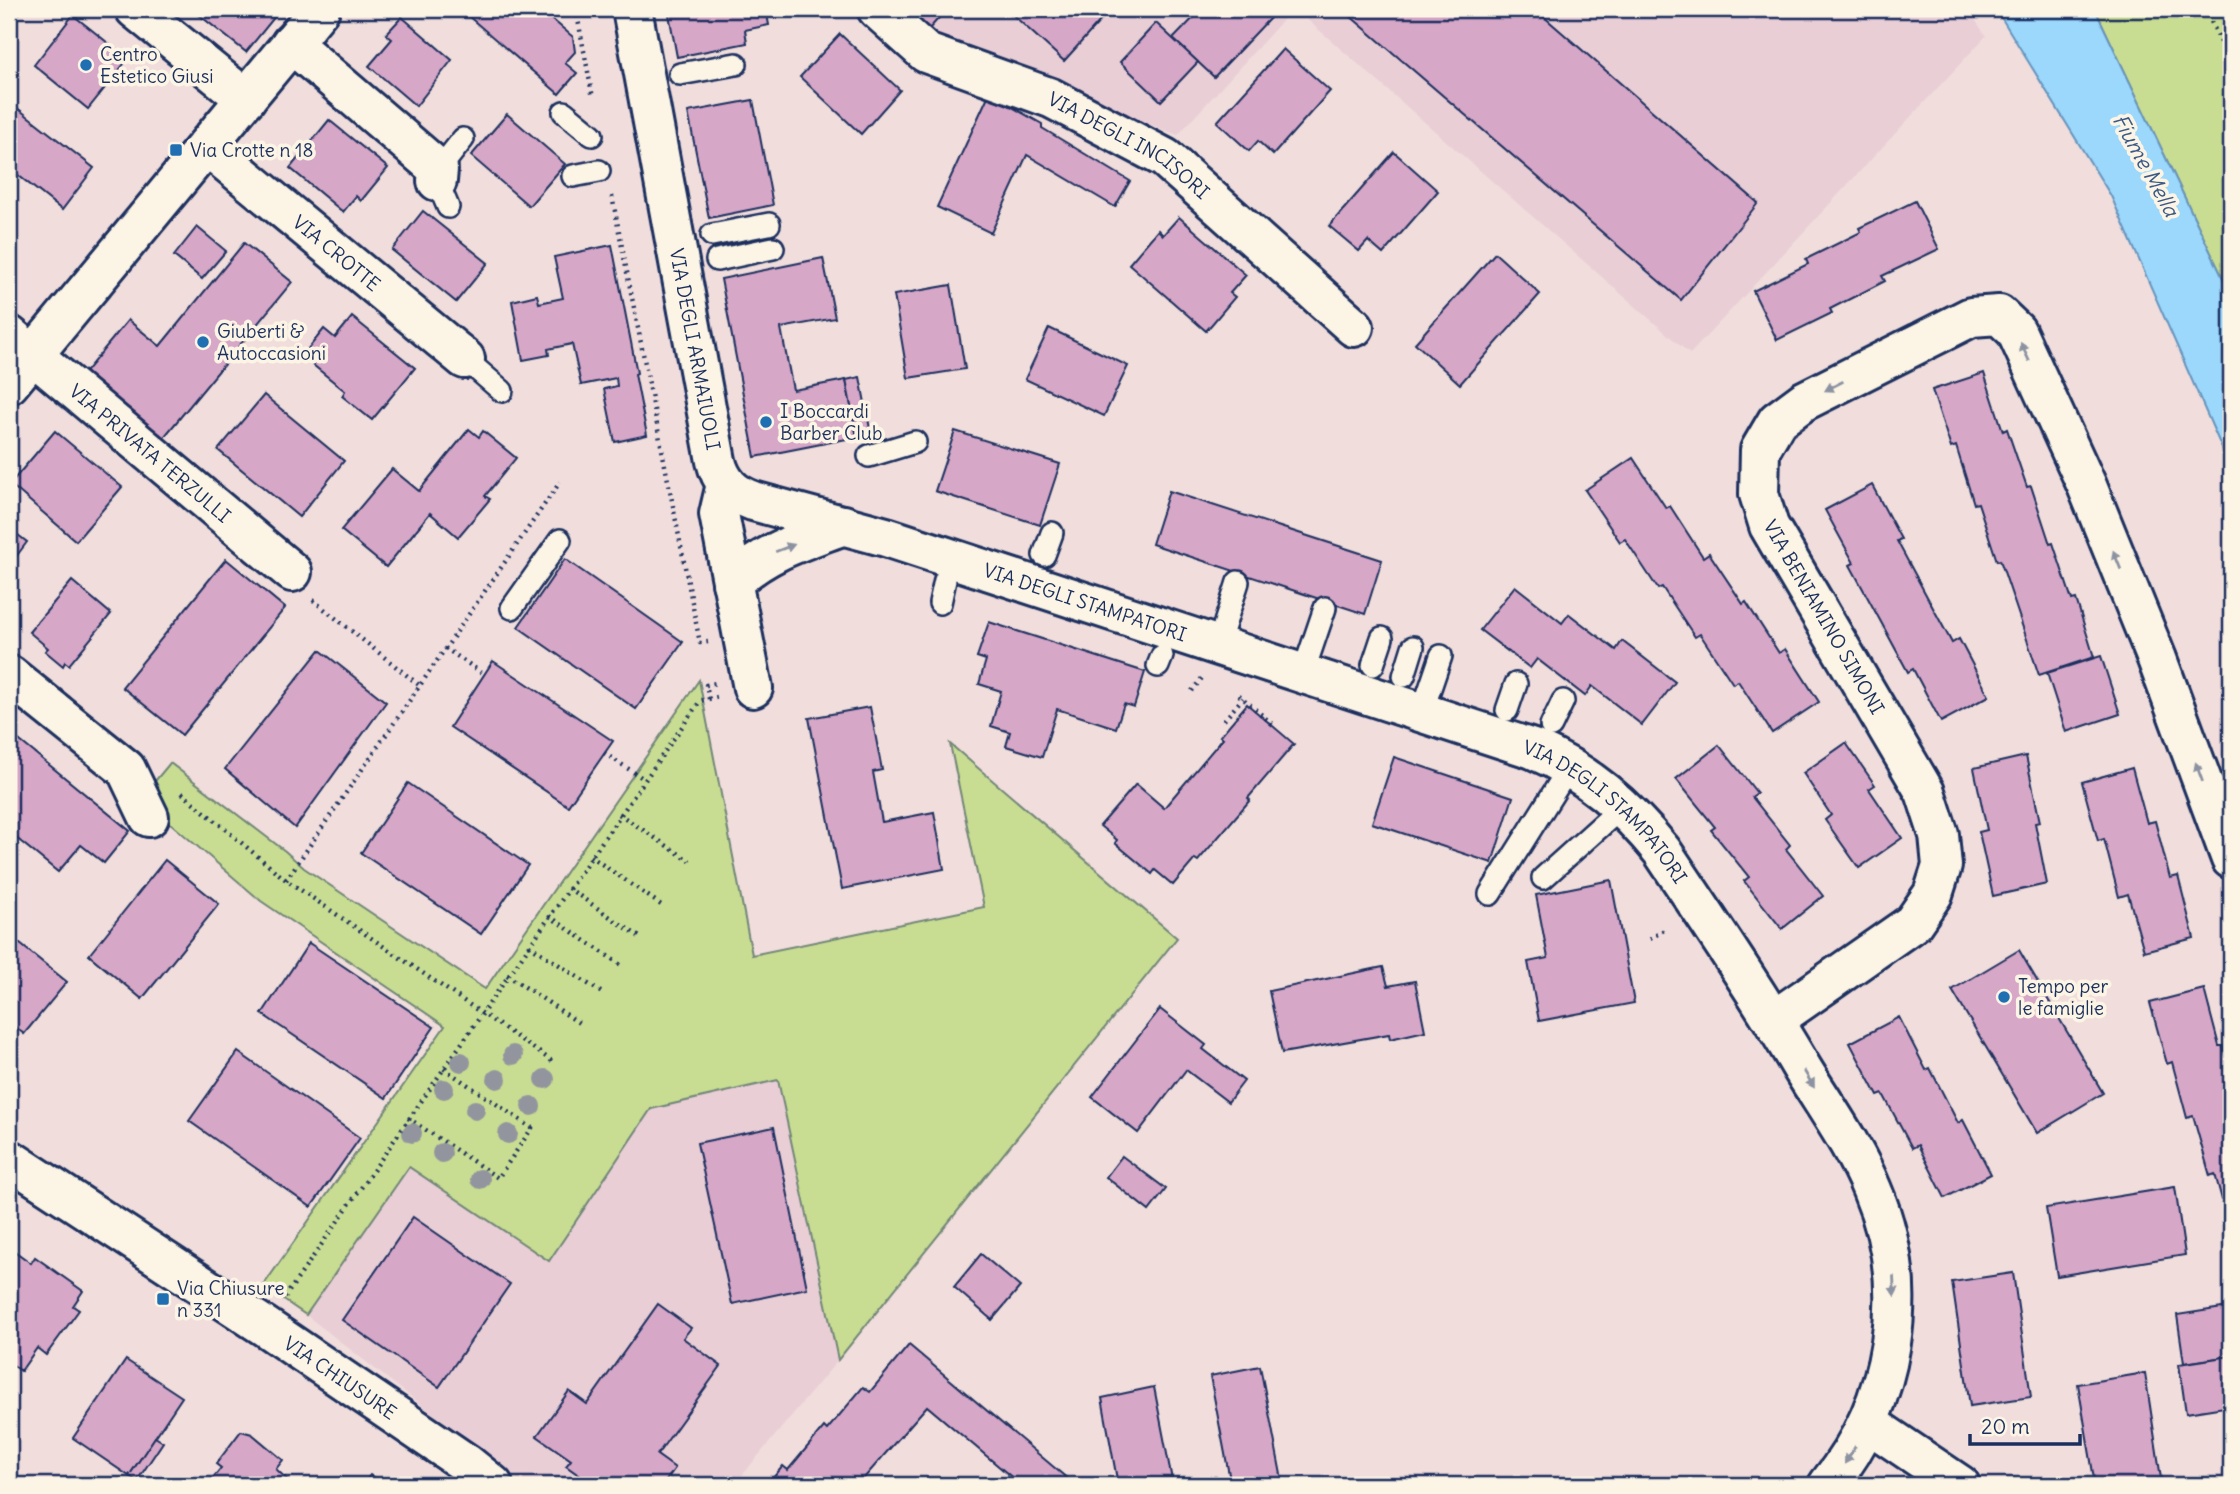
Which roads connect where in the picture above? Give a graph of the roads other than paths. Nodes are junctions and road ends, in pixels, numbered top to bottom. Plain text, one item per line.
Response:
1 (135, 9) edge
2 (320, 9) edge
3 (632, 9) edge
4 (877, 9) edge
5 (291, 43) junction
6 (736, 64) dead end
7 (680, 74) dead end
8 (246, 99) junction
9 (564, 112) dead end
10 (592, 135) dead end
11 (207, 146) junction
12 (447, 171) dead end
13 (573, 176) dead end
14 (604, 177) road end
15 (769, 224) dead end
16 (712, 235) dead end
17 (773, 248) dead end
18 (717, 260) dead end
19 (1354, 327) dead end
20 (21, 345) edge
21 (465, 359) joint
22 (9, 384) edge
23 (502, 391) dead end
24 (915, 442) dead end
25 (869, 456) dead end
26 (726, 484) junction
27 (844, 525) junction
28 (1052, 533) dead end
29 (560, 540) dead end
30 (1044, 555) dead end
31 (292, 572) road end
32 (945, 580) dead end
33 (1238, 582) dead end
34 (733, 583) junction
35 (940, 603) dead end
36 (512, 608) dead end
37 (1325, 608) dead end
38 (1382, 639) dead end
39 (1218, 645) junction
40 (1413, 647) dead end
41 (1441, 656) dead end
42 (1373, 665) dead end
43 (1303, 673) junction
44 (9, 675) edge
45 (1404, 676) dead end
46 (1516, 684) dead end
47 (735, 686) road end
48 (1563, 701) dead end
49 (1507, 710) dead end
50 (1422, 712) junction
51 (1551, 726) dead end
52 (1569, 768) junction
53 (1623, 806) junction
54 (149, 817) dead end
55 (2231, 859) edge
56 (1543, 878) dead end
57 (1490, 894) dead end
58 (1774, 1020) junction
59 (9, 1159) edge
60 (1868, 1423) junction
61 (493, 1485) edge
62 (1828, 1485) edge
63 (1959, 1485) edge

1 - 8 street
2 - 5 street
3 - 26 street, VIA DEGLI ARMAIUOLI
4 - 19 street, VIA DEGLI INCISORI
5 - 8 street
5 - 12 street
6 - 7 lane
8 - 11 street
9 - 10 lane
11 - 20 street
11 - 21 street, VIA CROTTE
13 - 14 lane
15 - 16 lane
17 - 18 lane
20 - 22 street
20 - 31 street, VIA PRIVATA TERZULLI
21 - 23 lane
24 - 25 lane
26 - 27 street, VIA DEGLI STAMPATORI
26 - 34 street
34 -> 27 street
27 - 39 street, VIA DEGLI STAMPATORI
28 - 30 lane
29 - 36 lane
32 - 35 lane
33 - 39 lane
34 - 47 street
37 - 43 lane
38 - 42 lane
39 - 43 street, VIA DEGLI STAMPATORI
40 - 45 lane
41 - 50 lane
43 - 50 street, VIA DEGLI STAMPATORI
44 - 54 street
46 - 49 lane
48 - 51 lane
50 - 52 street, VIA DEGLI STAMPATORI
52 - 53 street, VIA DEGLI STAMPATORI
52 - 57 lane
53 - 56 lane
53 - 58 street, VIA DEGLI STAMPATORI
55 -> 58 street, VIA BENIAMINO SIMONI
58 -> 60 street, VIA DEGLI STAMPATORI
59 - 61 street, VIA CHIUSURE
60 -> 62 street, VIA DEGLI STAMPATORI
60 - 63 street

